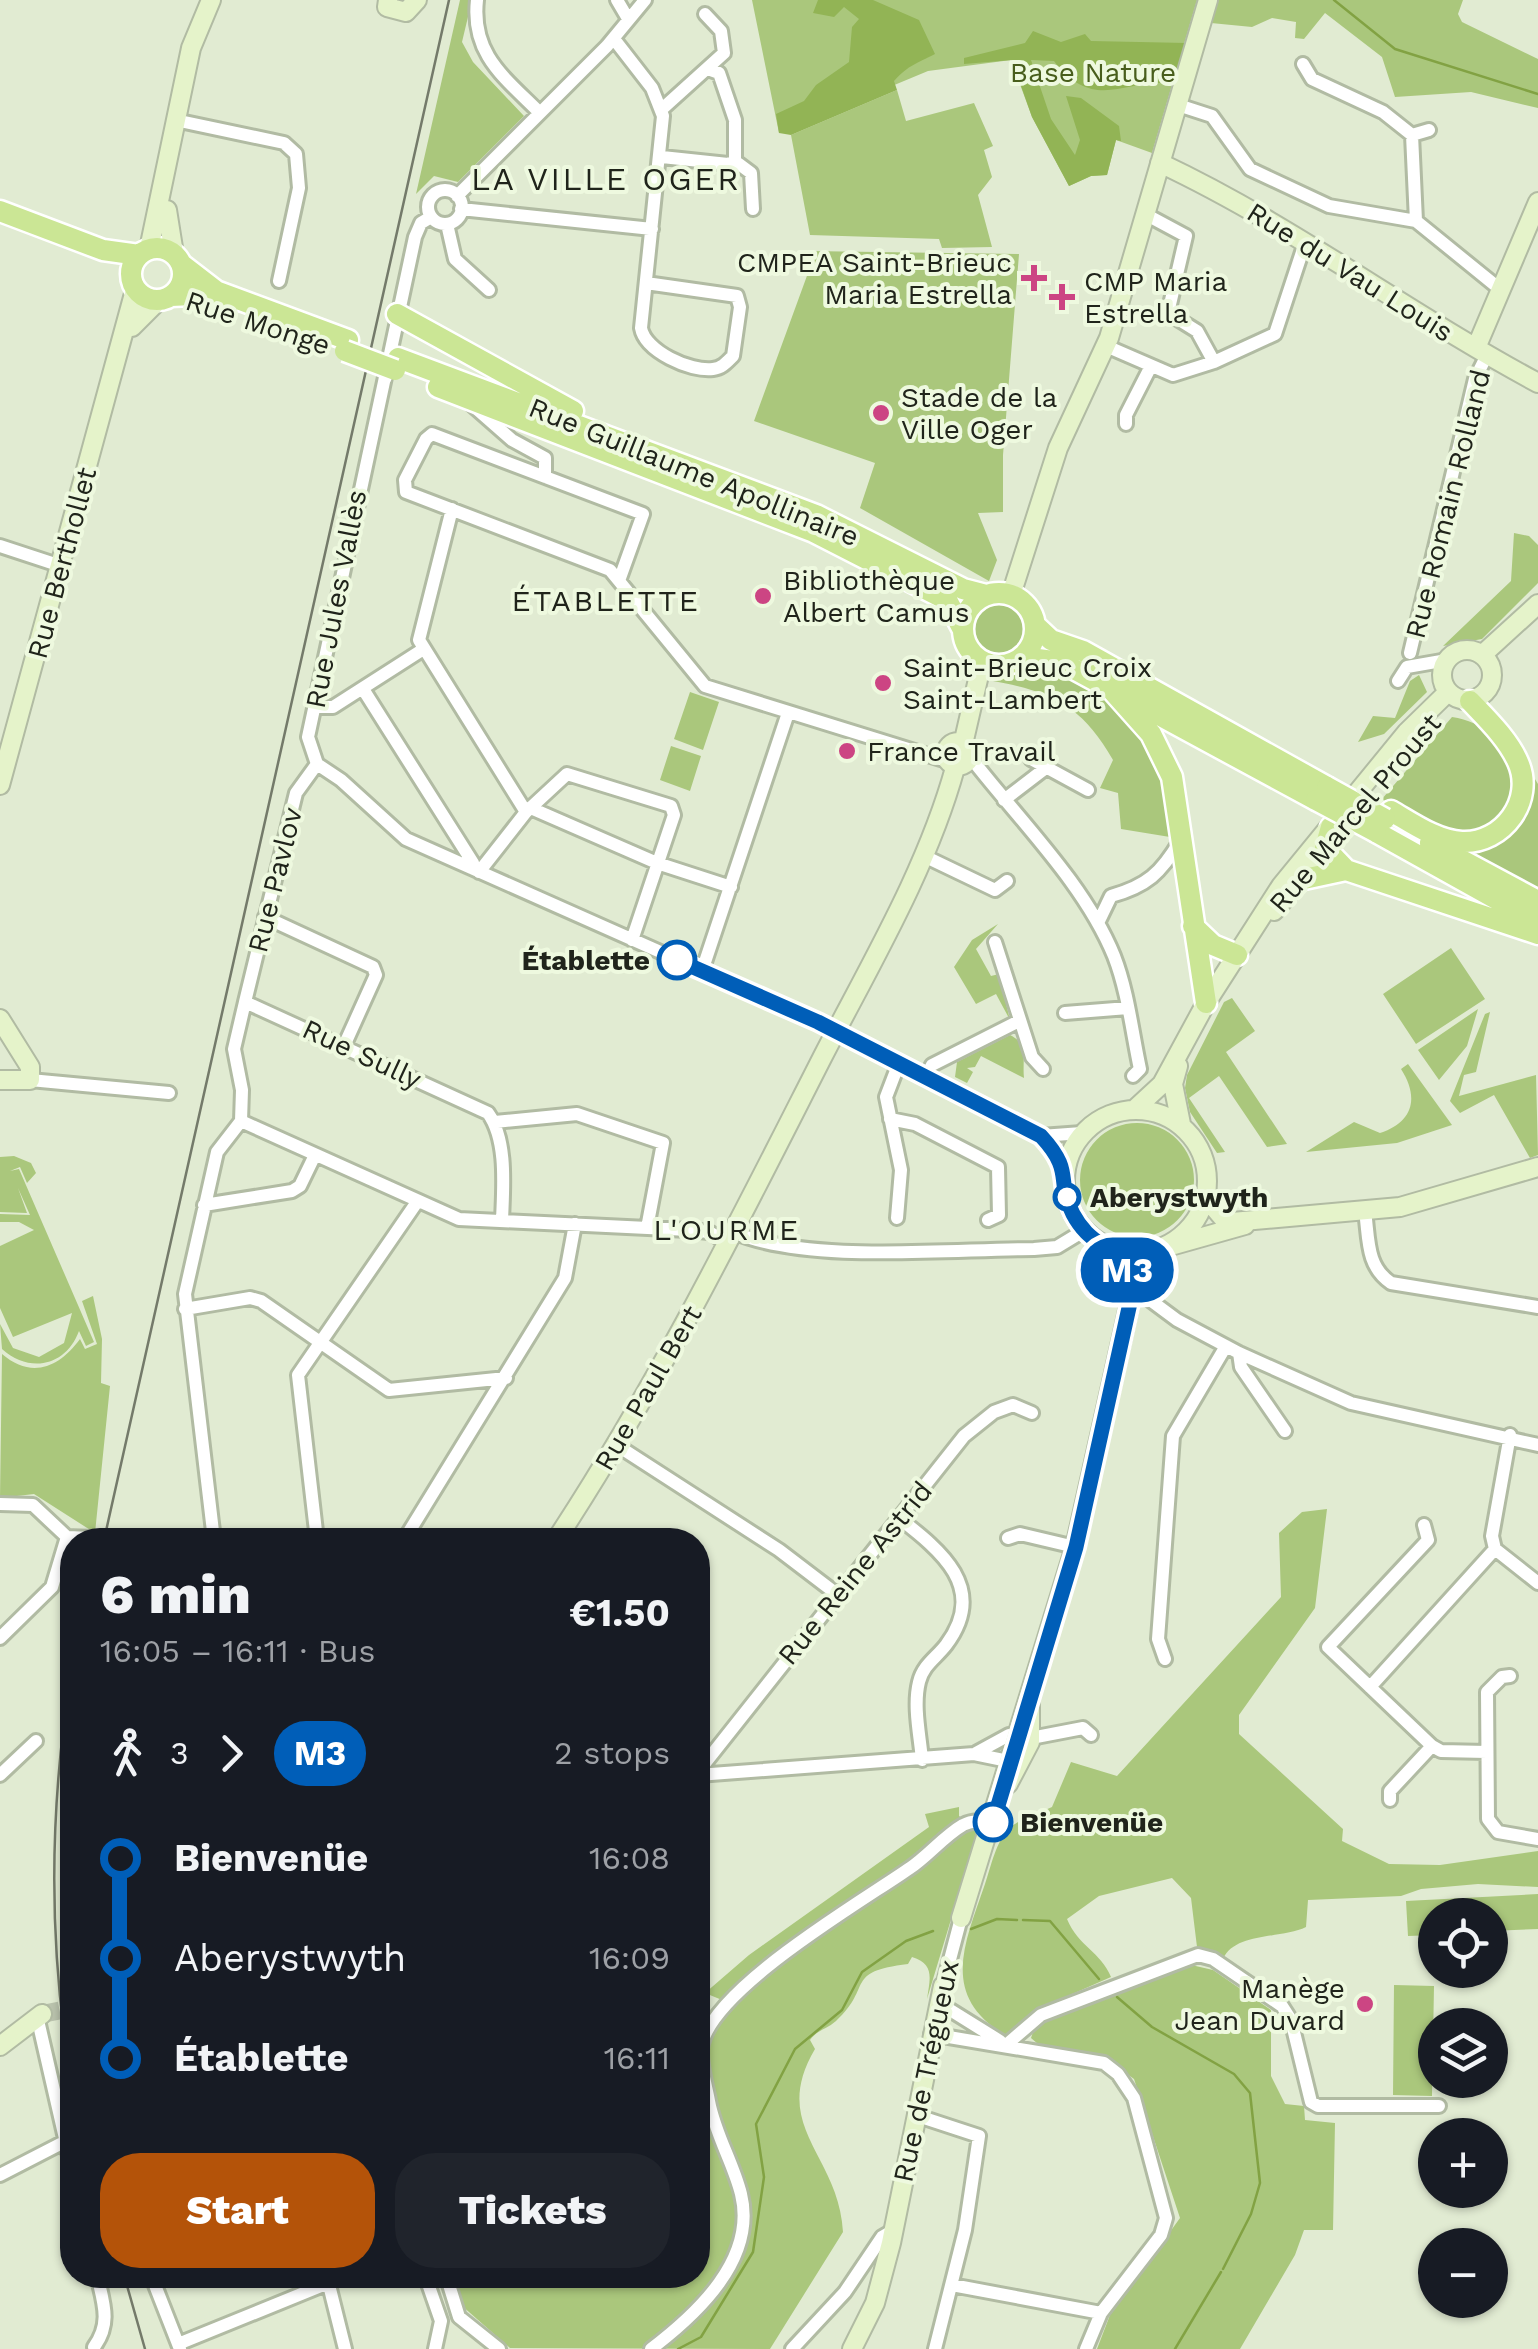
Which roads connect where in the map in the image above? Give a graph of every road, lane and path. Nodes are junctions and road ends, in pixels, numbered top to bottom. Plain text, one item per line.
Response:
1 (212, 0) edge
2 (388, 0) edge
3 (417, 0) edge
4 (477, 0) edge
5 (617, 0) edge
6 (645, 0) edge
7 (1208, 0) edge
8 (705, 14) dead end
9 (627, 17) junction
10 (614, 39) junction
11 (1303, 64) dead end
12 (708, 69) junction
13 (1178, 105) junction
14 (662, 110) junction
15 (540, 113) junction
16 (175, 120) junction
17 (1428, 130) dead end
18 (1412, 135) junction
19 (662, 158) junction
20 (168, 160) junction
21 (735, 161) junction
22 (1160, 163) junction
23 (459, 202) junction
24 (753, 209) dead end
25 (0, 211) edge
26 (1144, 214) junction
27 (1536, 214) edge
28 (431, 216) junction
29 (1416, 221) junction
30 (0, 222) edge
31 (446, 224) junction
32 (652, 229) junction
33 (1306, 243) junction
34 (144, 252) junction
35 (177, 259) junction
36 (279, 280) dead end
37 (646, 282) junction
38 (133, 285) junction
39 (488, 290) dead end
40 (1502, 290) junction
41 (165, 299) junction
42 (397, 314) junction
43 (124, 340) junction
44 (347, 346) junction
45 (1106, 346) junction
46 (1481, 352) junction
47 (1214, 362) junction
48 (396, 364) junction
49 (1150, 368) junction
50 (1538, 383) edge
51 (462, 396) junction
52 (1126, 424) dead end
53 (632, 444) junction
54 (545, 477) junction
55 (452, 510) junction
56 (0, 546) edge
57 (61, 566) junction
58 (620, 578) junction
59 (986, 595) junction
60 (1011, 595) junction
61 (1538, 604) edge
62 (1034, 625) junction
63 (962, 628) junction
64 (422, 650) junction
65 (1410, 652) dead end
66 (1482, 655) junction
67 (1022, 657) junction
68 (982, 662) junction
69 (1398, 681) dead end
70 (1458, 687) junction
71 (1110, 688) junction
72 (363, 689) junction
73 (314, 707) junction
74 (788, 713) junction
75 (958, 757) junction
76 (1031, 759) dead end
77 (317, 764) junction
78 (1047, 767) junction
79 (1538, 778) edge
80 (0, 786) edge
81 (1325, 789) junction
82 (1088, 790) dead end
83 (1004, 800) junction
84 (529, 810) junction
85 (1384, 821) junction
86 (1331, 826) junction
87 (1181, 839) junction
88 (1327, 852) junction
89 (924, 856) junction
90 (657, 863) junction
91 (475, 870) junction
92 (1346, 870) junction
93 (1304, 880) junction
94 (1008, 881) dead end
95 (731, 887) junction
96 (1074, 890) junction
97 (1111, 896) junction
98 (1538, 901) edge
99 (265, 918) junction
100 (1098, 923) junction
101 (1538, 923) edge
102 (1193, 926) junction
103 (1256, 929) junction
104 (1538, 934) edge
105 (632, 940) junction
106 (995, 942) dead end
107 (1237, 955) junction
108 (702, 970) junction
109 (245, 1002) junction
110 (1206, 1003) junction
111 (1128, 1008) junction
112 (1065, 1013) dead end
113 (0, 1019) edge
114 (1019, 1021) junction
115 (836, 1032) junction
116 (344, 1046) junction
117 (1184, 1047) junction
118 (899, 1064) junction
119 (1044, 1069) dead end
120 (1133, 1076) dead end
121 (926, 1077) junction
122 (0, 1080) edge
123 (30, 1080) junction
124 (169, 1093) dead end
125 (1136, 1108) junction
126 (890, 1119) junction
127 (240, 1121) junction
128 (494, 1122) junction
129 (1180, 1124) junction
130 (1082, 1133) junction
131 (1041, 1136) junction
132 (315, 1155) junction
133 (1538, 1167) edge
134 (1065, 1170) junction
135 (1206, 1198) junction
136 (417, 1202) junction
137 (204, 1205) junction
138 (1365, 1212) junction
139 (896, 1218) dead end
140 (1273, 1218) junction
141 (988, 1220) dead end
142 (502, 1221) junction
143 (575, 1224) junction
144 (647, 1228) junction
145 (1085, 1230) junction
146 (731, 1237) junction
147 (1110, 1248) junction
148 (1158, 1249) junction
149 (1132, 1294) junction
150 (1538, 1307) edge
151 (185, 1309) junction
152 (320, 1342) junction
153 (1226, 1346) junction
154 (1240, 1354) junction
155 (506, 1378) junction
156 (1032, 1413) dead end
157 (1285, 1432) dead end
158 (1510, 1435) junction
159 (1538, 1444) edge
160 (618, 1446) junction
161 (0, 1504) edge
162 (899, 1518) junction
163 (1424, 1525) dead end
164 (212, 1528) edge
165 (315, 1528) edge
166 (412, 1528) edge
167 (564, 1528) edge
168 (60, 1530) edge
169 (1008, 1538) dead end
170 (1076, 1547) junction
171 (1495, 1550) junction
172 (60, 1561) edge
173 (1538, 1584) edge
174 (838, 1595) junction
175 (0, 1638) edge
176 (1165, 1659) dead end
177 (1510, 1676) dead end
178 (1370, 1687) junction
179 (1091, 1735) dead end
180 (36, 1742) dead end
181 (1019, 1743) junction
182 (1432, 1746) junction
183 (1487, 1752) junction
184 (974, 1754) junction
185 (710, 1759) edge
186 (922, 1760) junction
187 (710, 1773) edge
188 (0, 1775) edge
189 (1390, 1800) dead end
190 (993, 1822) junction
191 (1538, 1840) edge
192 (962, 1918) joint
193 (941, 1994) junction
194 (40, 2015) joint
195 (710, 2028) edge
196 (931, 2034) junction
197 (1006, 2045) junction
198 (0, 2046) edge
199 (710, 2105) edge
200 (1438, 2106) dead end
201 (60, 2112) edge
202 (915, 2115) junction
203 (60, 2144) edge
204 (0, 2175) edge
205 (894, 2230) junction
206 (952, 2285) junction
207 (100, 2288) edge
208 (156, 2288) edge
209 (306, 2288) edge
210 (328, 2288) edge
211 (430, 2288) edge
212 (450, 2288) edge
213 (1102, 2313) junction
214 (179, 2346) edge
215 (91, 2348) edge
216 (345, 2349) edge
217 (435, 2349) edge
218 (499, 2349) edge
219 (651, 2349) edge
220 (792, 2349) edge
221 (852, 2349) edge
222 (935, 2349) edge
223 (1086, 2349) edge

1 - 16 main road
2 - 3 main road
4 - 15 street
5 - 9 street
6 - 9 street
7 - 13 main road
8 - 12 street
9 - 10 street
10 - 14 street
10 - 15 street
11 - 18 street
12 - 14 street
12 - 21 street
13 - 22 main road
13 - 29 street
14 - 19 street
15 - 23 street
16 - 20 main road
16 - 36 street
17 - 18 street
18 - 29 street
19 - 21 street
19 - 32 street
20 - 34 main road
20 - 35 main road
21 - 24 street
22 - 26 main road
22 - 33 main road, Rue du Vau Louis
23 - 28 street
23 - 31 street
23 - 32 street
25 - 34 main road
26 - 45 main road
26 - 47 street
27 - 40 main road, Rue Romain Rolland
28 - 31 street
28 - 42 street, Rue Jules Vallès
29 - 40 street
30 - 38 main road
31 - 39 street
32 - 37 street
33 - 46 main road, Rue du Vau Louis
33 - 47 street
34 - 35 main road
34 - 38 main road
35 - 41 main road
35 - 44 main road, Rue Monge
37 - 37 street
38 - 41 main road
38 - 43 main road, Rue Berthollet
40 - 46 main road, Rue Romain Rolland
41 - 43 main road, Rue Berthollet
41 - 44 main road, Rue Monge
42 - 53 main road
42 - 73 street, Rue Jules Vallès
43 - 57 main road, Rue Berthollet
44 - 48 main road
45 - 49 street
45 - 60 main road
46 - 50 main road, Rue du Vau Louis
46 - 65 street, Rue Romain Rolland
47 - 49 street
48 - 51 main road, Rue Guillaume Apollinaire
48 - 53 main road, Rue Guillaume Apollinaire
49 - 52 street
51 - 54 street
51 - 63 main road, Rue Guillaume Apollinaire
53 - 59 main road, Rue Guillaume Apollinaire
54 - 55 street
54 - 58 street
55 - 58 street
55 - 64 street
56 - 57 street
57 - 80 main road, Rue Berthollet
58 - 74 street
59 - 60 main road
59 - 63 main road
60 - 62 main road
61 - 66 main road
62 - 67 main road
62 - 81 main road
63 - 68 main road
64 - 72 street
64 - 84 street
66 - 70 main road
66 - 70 main road
67 - 68 main road
67 - 71 main road
68 - 75 main road, Rue Paul Bert
69 - 70 street, Rue Romain Rolland
70 - 79 main road
70 - 85 main road
70 - 86 main road, Rue Marcel Proust
70 - 88 main road, Rue Marcel Proust
71 - 81 main road
71 - 87 main road
72 - 73 street
72 - 91 street
73 - 77 street, Rue Jules Vallès
74 - 75 street
74 - 95 street
75 - 83 street
75 - 89 main road, Rue Paul Bert
76 - 78 street
77 - 91 street
77 - 99 street, Rue Pavlov
78 - 82 street
78 - 83 street
81 - 85 main road, bridge
83 - 96 street
84 - 90 street
84 - 90 street
84 - 91 street
85 - 98 main road
85 - 101 main road
86 - 88 main road
86 - 103 main road, Rue Marcel Proust
87 - 97 street
87 - 102 main road
88 - 92 main road
88 - 93 main road, Rue Marcel Proust
89 - 94 street
89 - 115 main road, Rue Paul Bert
90 - 95 street
90 - 105 street
91 - 105 street
92 - 93 main road
92 - 104 main road
93 - 103 main road, Rue Marcel Proust
95 - 108 street
96 - 97 street
96 - 100 street
97 - 100 street
99 - 109 street, Rue Pavlov
99 - 116 street
100 - 111 street
102 - 107 main road
102 - 110 main road
103 - 107 main road, Rue Marcel Proust
105 - 108 street
106 - 114 street
107 - 110 main road, Rue Marcel Proust
108 - 115 street
109 - 116 street, Rue Sully
109 - 127 street
110 - 117 main road, Rue Marcel Proust
111 - 112 street
111 - 120 street
113 - 123 main road
114 - 119 street
114 - 121 street
115 - 118 street
115 - 146 main road, Rue Paul Bert
116 - 128 street, Rue Sully
117 - 125 main road, Rue Marcel Proust
117 - 129 main road, Rue Marcel Proust
118 - 121 street
118 - 126 street
121 - 131 street
122 - 123 main road
123 - 124 street
125 - 129 main road
125 - 130 main road
126 - 139 street
126 - 141 street
127 - 132 street
127 - 137 street
128 - 142 street
128 - 144 street
129 - 135 main road
130 - 131 street
130 - 134 main road
131 - 134 street
132 - 136 street
132 - 137 street
133 - 138 main road
134 - 145 main road
135 - 140 main road
135 - 148 main road
136 - 142 street
136 - 152 street
137 - 151 street
138 - 140 main road
138 - 150 street
140 - 148 main road
142 - 143 street
143 - 144 street
143 - 155 street
144 - 146 street
145 - 146 street
145 - 147 main road
146 - 160 main road, Rue Paul Bert
147 - 148 main road
147 - 149 main road
148 - 149 main road
149 - 153 street
149 - 170 main road
151 - 152 street
151 - 164 street
152 - 155 street
152 - 165 street
153 - 154 street
153 - 176 street
154 - 157 street
154 - 158 street
155 - 166 street
156 - 162 street, Rue Reine Astrid
158 - 159 street
158 - 171 street
160 - 167 main road, Rue Paul Bert
160 - 174 street
161 - 168 street
162 - 174 street, Rue Reine Astrid
162 - 186 street
163 - 178 street
169 - 170 street
170 - 181 main road
171 - 173 street
171 - 178 street
172 - 175 street
174 - 185 street, Rue Reine Astrid
177 - 183 street
178 - 182 street
179 - 181 street
180 - 188 street
181 - 184 street
181 - 184 street
181 - 190 main road, Rue de Trégueux
182 - 183 street
182 - 189 street
183 - 191 street
184 - 186 street
186 - 187 street
190 - 192 main road, Rue de Trégueux
190 - 195 street
192 - 193 street, Rue de Trégueux
193 - 196 main road, Rue de Trégueux
193 - 197 street
194 - 198 main road
194 - 201 street
196 - 197 street
196 - 202 main road, Rue de Trégueux
197 - 200 street
197 - 213 street
199 - 219 street
202 - 205 main road, Rue de Trégueux
202 - 206 street
203 - 204 street
205 - 220 street
205 - 221 main road, Rue de Trégueux
206 - 213 street
206 - 222 street
207 - 215 street
208 - 214 street
209 - 214 street
210 - 216 street
211 - 217 street
212 - 218 street
213 - 223 street

